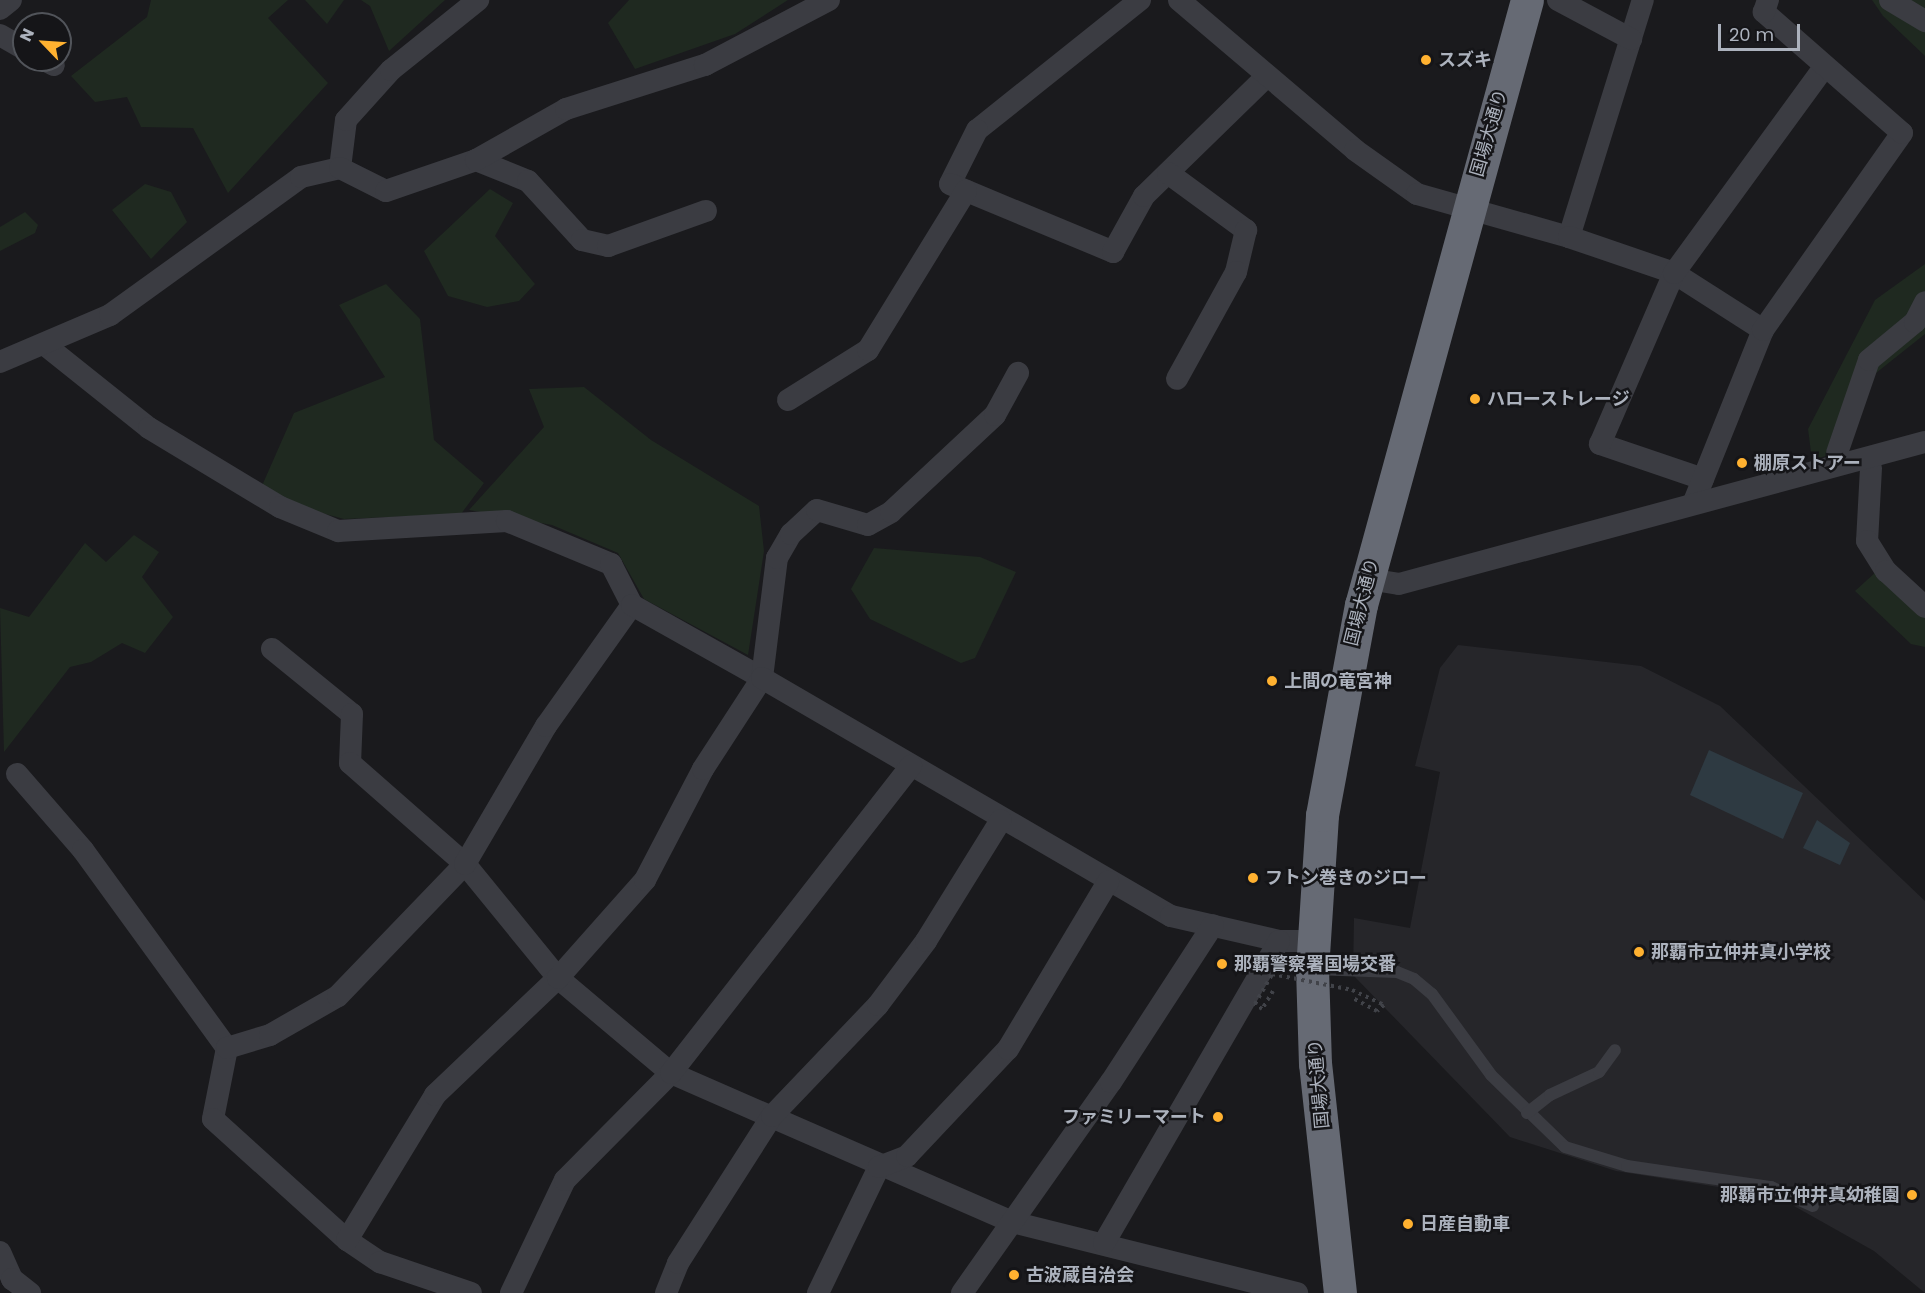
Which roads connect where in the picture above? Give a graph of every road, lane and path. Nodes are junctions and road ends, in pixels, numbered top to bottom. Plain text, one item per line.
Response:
1 (11, 0) edge
2 (478, 0) edge
3 (829, 0) edge
4 (1140, 0) edge
5 (1179, 0) edge
6 (1527, 0) edge
7 (1558, 0) edge
8 (1643, 0) edge
9 (1768, 0) edge
10 (1890, 0) edge
11 (0, 9) edge
12 (1925, 21) edge
13 (1631, 39) junction
14 (1825, 66) junction
15 (1267, 76) junction
16 (476, 160) junction
17 (340, 168) junction
18 (1168, 173) junction
19 (966, 190) junction
20 (1468, 207) junction
21 (706, 211) dead end
22 (1569, 237) junction
23 (1674, 273) junction
24 (1925, 302) edge
25 (1763, 330) junction
26 (45, 345) junction
27 (0, 362) edge
28 (1018, 373) dead end
29 (1177, 380) dead end
30 (788, 400) dead end
31 (1925, 442) edge
32 (1838, 453) dead end
33 (1871, 468) dead end
34 (1703, 479) junction
35 (1693, 504) junction
36 (1368, 579) junction
37 (632, 605) junction
38 (1925, 607) edge
39 (272, 649) dead end
40 (762, 678) junction
41 (911, 766) junction
42 (17, 774) dead end
43 (1001, 820) junction
44 (465, 864) junction
45 (1108, 882) junction
46 (1213, 925) junction
47 (1279, 941) junction
48 (1313, 955) junction
49 (558, 978) junction
50 (1273, 991) dead end
51 (1353, 998) dead end
52 (227, 1048) junction
53 (1615, 1050) dead end
54 (671, 1073) junction
55 (1527, 1113) junction
56 (772, 1116) junction
57 (879, 1167) junction
58 (1813, 1206) dead end
59 (1012, 1222) junction
60 (347, 1240) junction
61 (1104, 1243) junction
62 (0, 1252) edge
63 (30, 1293) edge
64 (471, 1293) edge
65 (511, 1293) edge
66 (666, 1293) edge
67 (818, 1293) edge
68 (962, 1293) edge
69 (1297, 1293) edge
70 (1340, 1293) edge

1 - 11 street
2 - 17 street
3 - 16 street
4 - 19 street
5 - 15 street
6 - 20 highway, 国場大通り
7 - 13 street
8 - 13 street
9 - 14 street
10 - 12 street
13 - 22 street
14 - 23 street
14 - 25 street
15 - 18 street
15 - 20 street
16 - 17 street
16 - 21 street
17 - 26 street
18 - 19 street
18 - 29 street
19 - 30 street
20 - 22 street
20 - 36 highway, 国場大通り
22 - 23 street
23 - 25 street
23 - 34 street
24 - 32 street
25 - 34 street
26 - 27 street
26 - 37 street
28 - 40 street
31 - 35 street
33 - 38 street
34 - 35 street
35 - 36 street
36 - 48 highway, 国場大通り
37 - 40 street
37 - 44 street
39 - 44 street
40 - 41 street
40 - 49 street
41 - 43 street
41 - 54 street
42 - 52 street
43 - 45 street
43 - 56 street
44 - 49 street
44 - 52 street
45 - 46 street
45 - 57 street
46 - 47 street
46 - 59 street
47 - 48 street
47 - 61 street
48 - 55 lane
48 - 70 highway, 国場大通り
49 - 54 street
49 - 60 street
50 - 51 path, bridge
52 - 60 street
53 - 55 lane
54 - 56 street
54 - 65 street
55 - 58 lane
56 - 57 street
56 - 66 street
57 - 59 street
57 - 67 street
59 - 61 street
59 - 68 street
60 - 64 street
61 - 69 street
62 - 63 street

